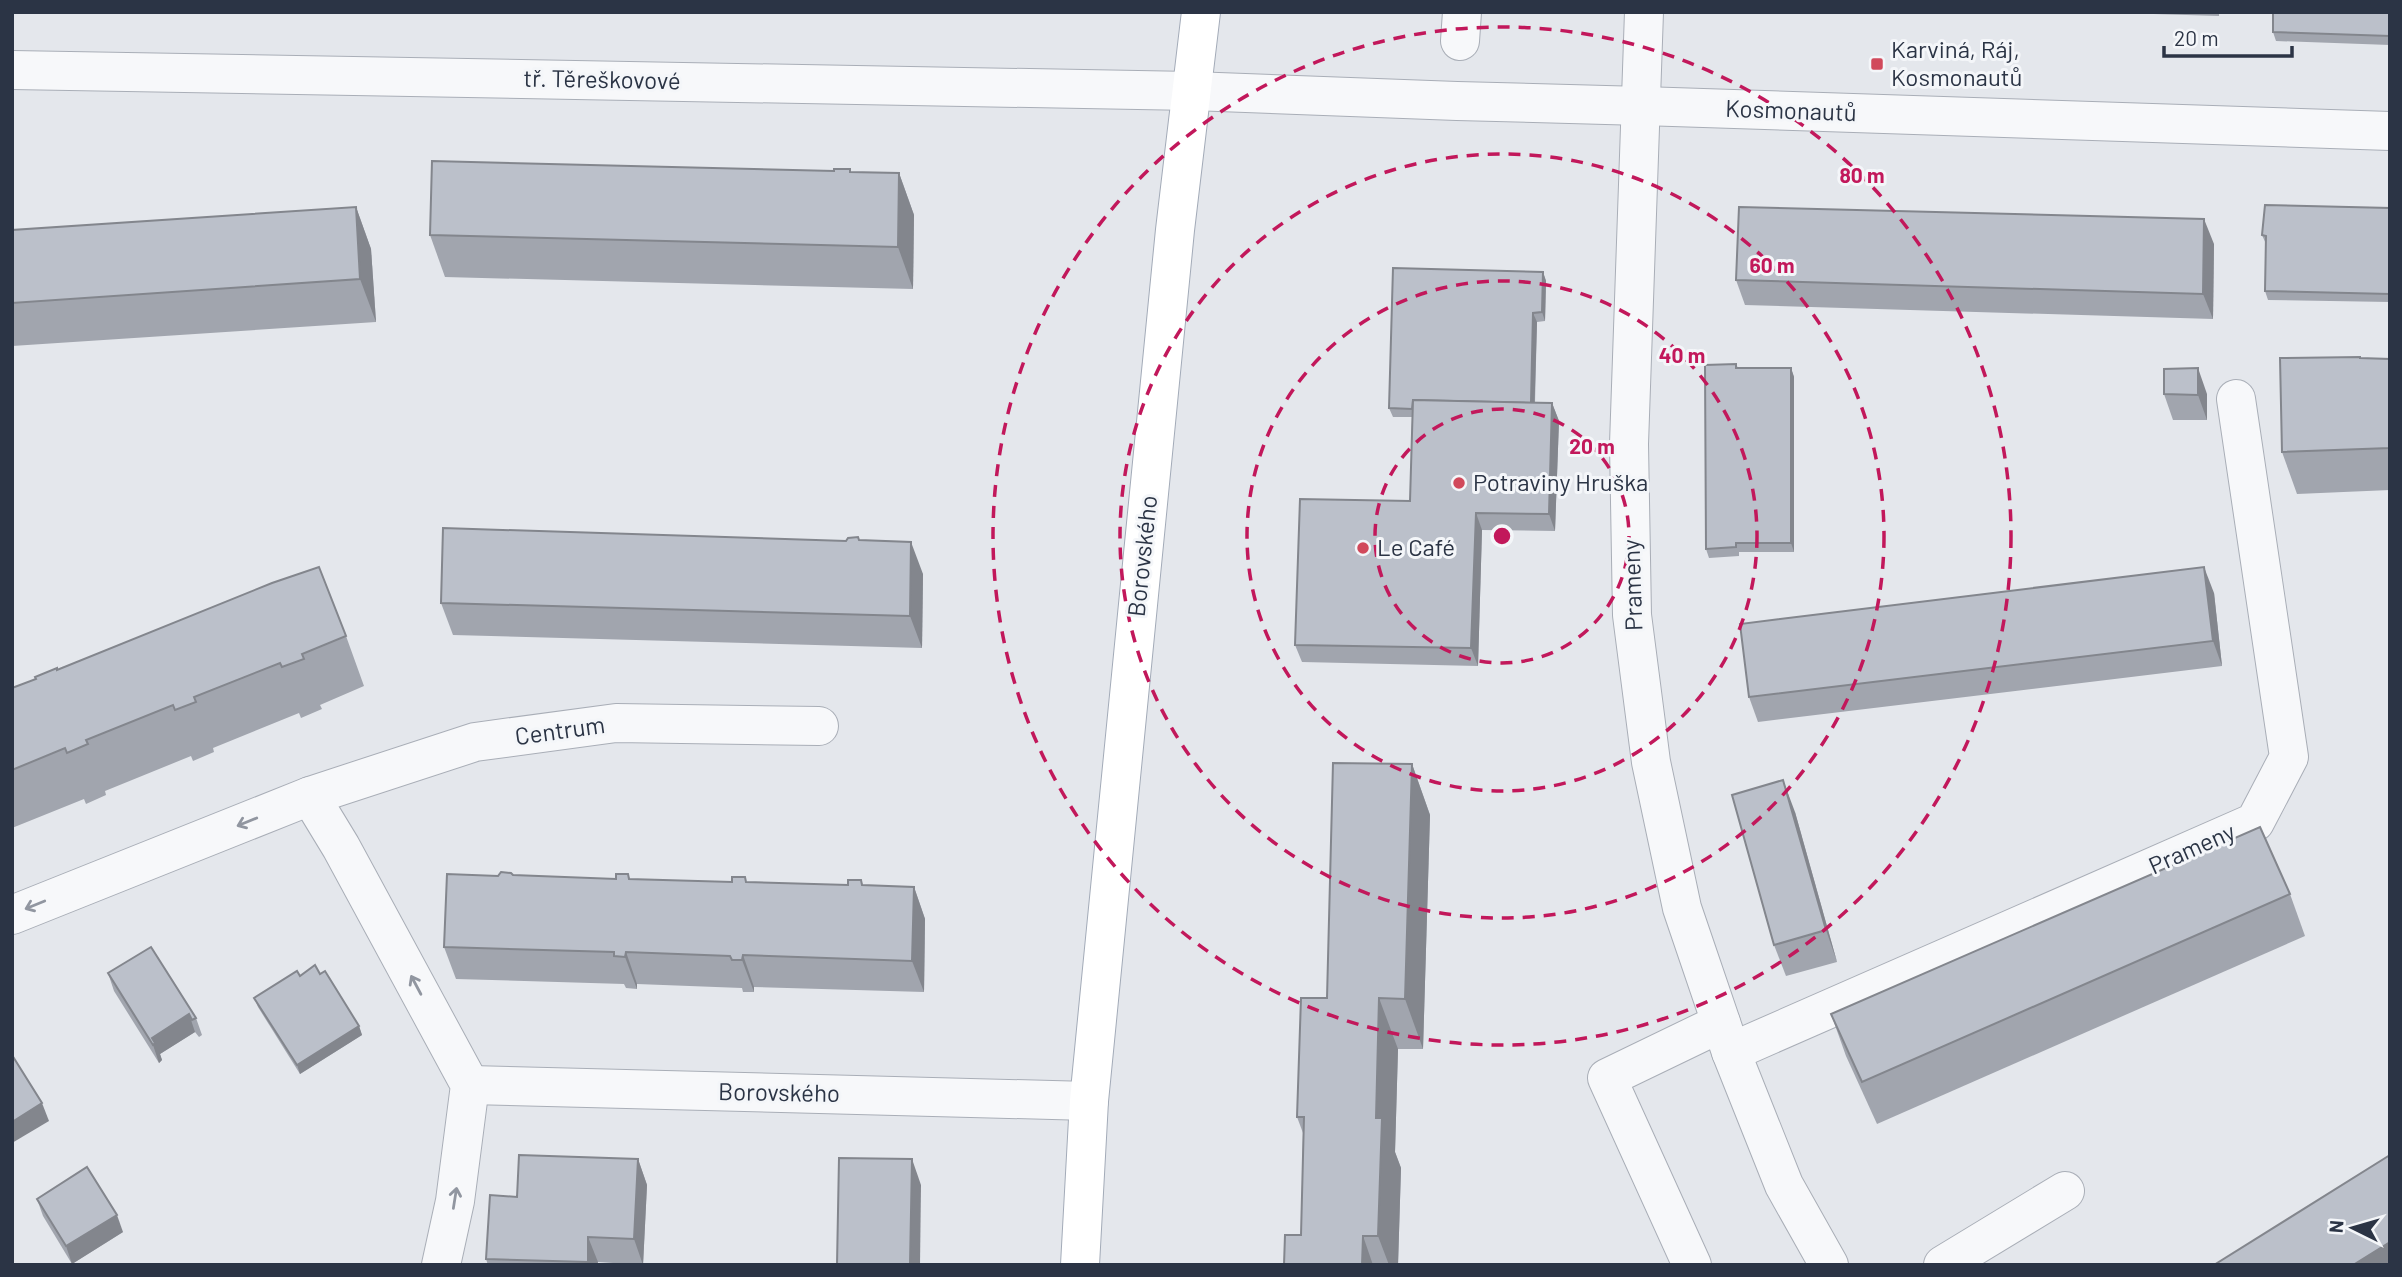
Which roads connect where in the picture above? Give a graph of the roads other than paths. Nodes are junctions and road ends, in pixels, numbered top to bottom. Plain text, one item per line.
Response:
1 (1201, 12) edge
2 (1644, 12) edge
3 (12, 70) edge
4 (1192, 91) junction
5 (1642, 106) junction
6 (2390, 131) edge
7 (2235, 399) dead end
8 (818, 726) dead end
9 (310, 796) junction
10 (12, 915) edge
11 (1726, 1037) junction
12 (470, 1085) junction
13 (1089, 1101) junction
14 (2065, 1191) dead end
15 (441, 1265) edge
16 (1080, 1265) edge
17 (1692, 1265) edge
18 (1829, 1265) edge
19 (1943, 1265) edge

1 - 4 main road, Borovského
2 - 5 street, Prameny
3 - 4 street, tř. Těreškovové
4 - 5 street, Kosmonautů
4 - 13 main road, Borovského
5 - 6 street, Kosmonautů
5 - 11 street, Prameny
7 - 11 street, Prameny
8 - 9 street, Centrum
9 -> 10 street, Centrum
12 -> 9 street
11 - 17 street
11 - 18 street, Prameny
12 - 13 street, Borovského
15 -> 12 street
13 - 16 main road, Borovského
14 - 19 street

